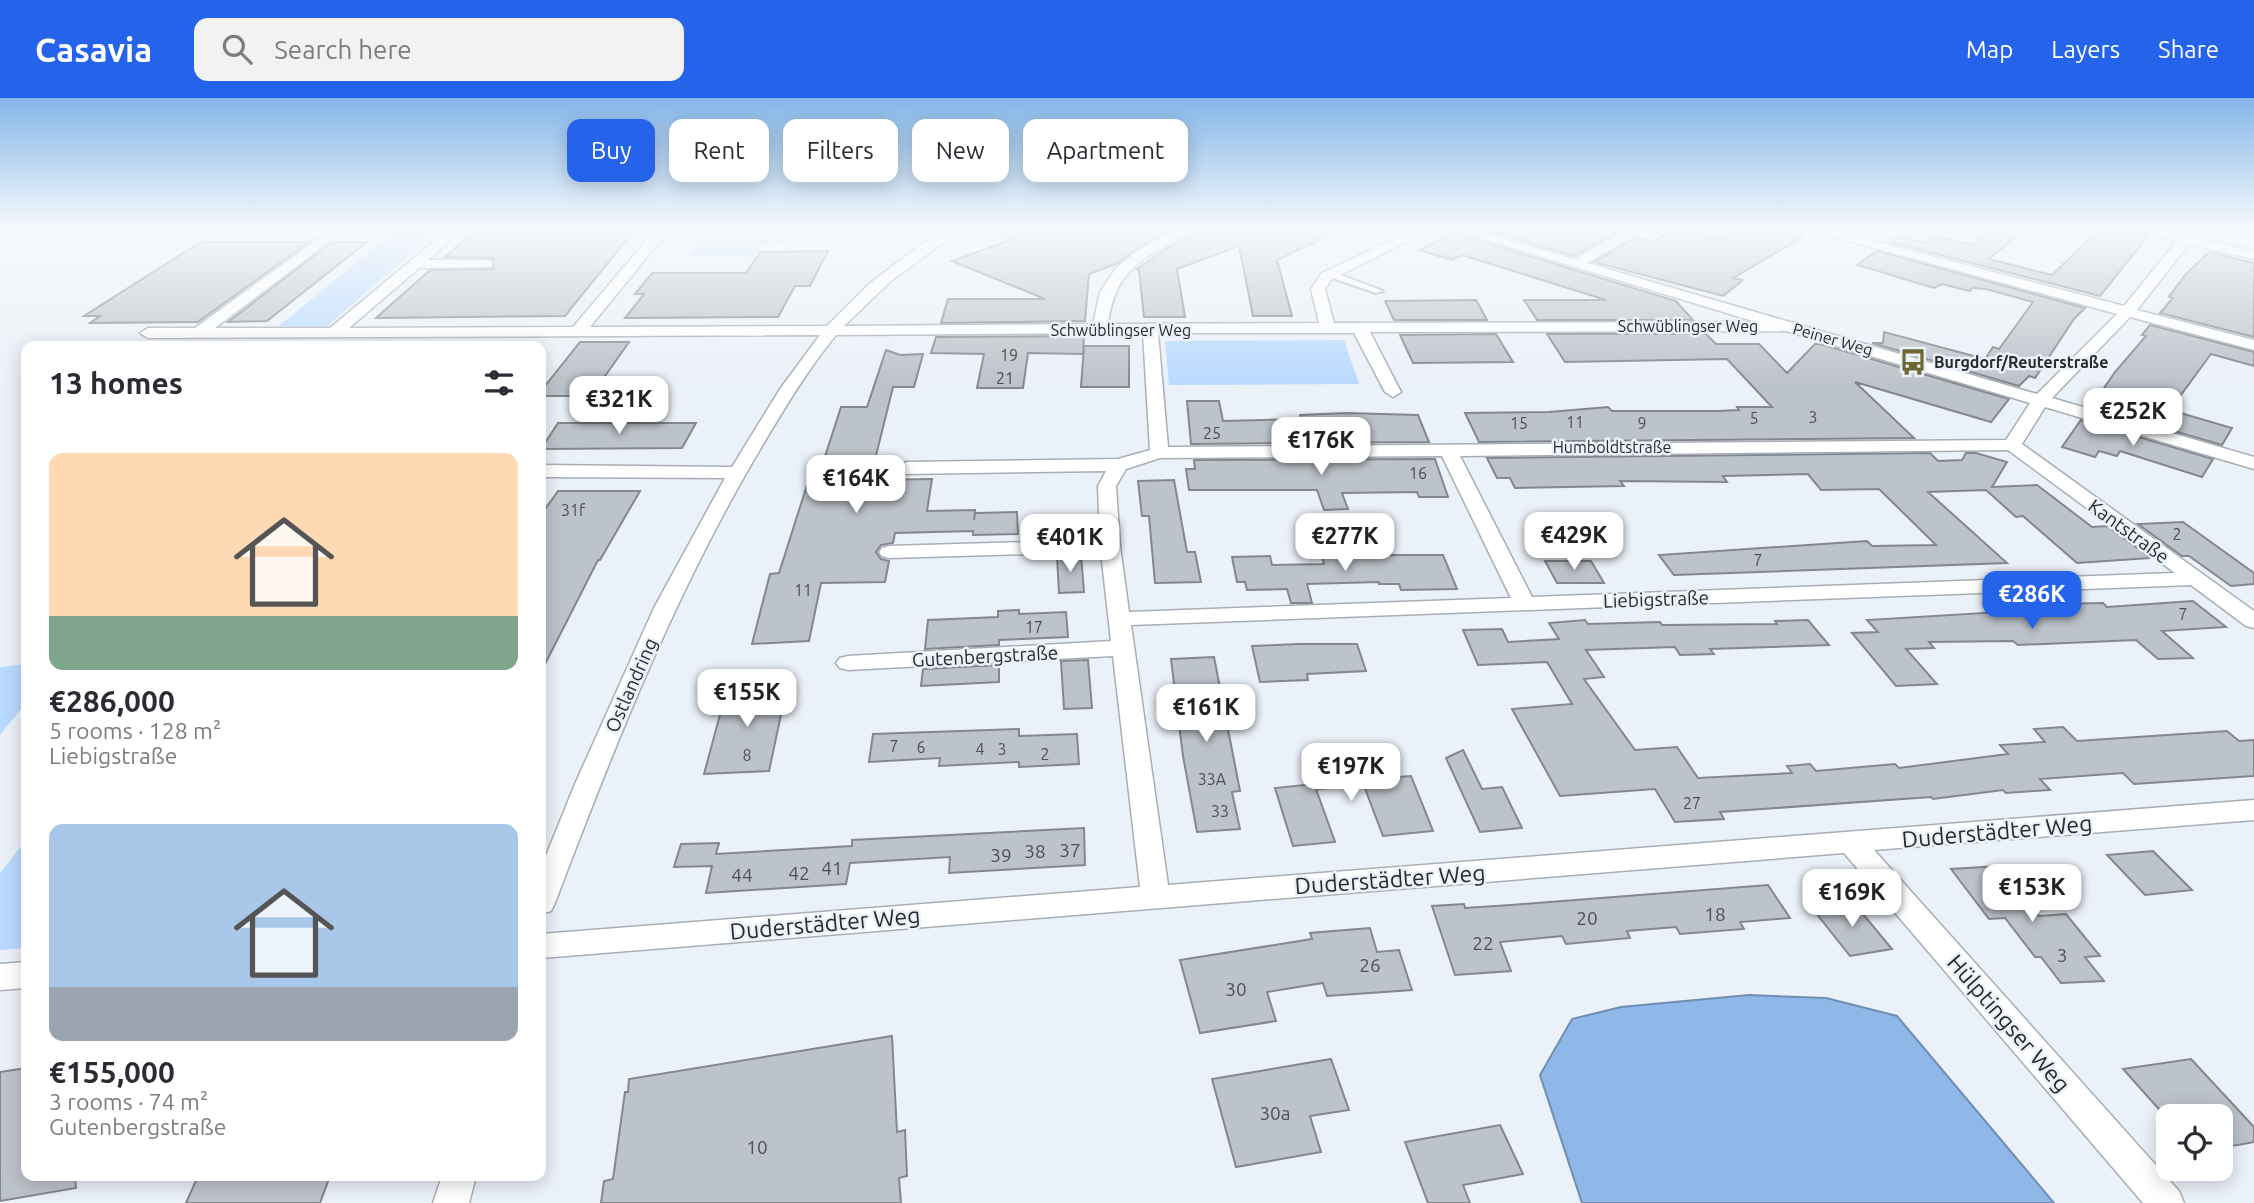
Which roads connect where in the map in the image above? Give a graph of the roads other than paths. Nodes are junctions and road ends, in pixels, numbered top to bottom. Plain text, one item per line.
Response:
1 (272, 280) edge
2 (398, 280) edge
3 (621, 280) edge
4 (884, 280) edge
5 (1115, 280) edge
6 (1326, 280) edge
7 (1346, 280) edge
8 (1627, 280) edge
9 (2003, 280) edge
10 (2154, 280) edge
11 (1379, 291) dead end
12 (2127, 312) junction
13 (1786, 326) junction
14 (1328, 329) junction
15 (1360, 329) junction
16 (1100, 330) junction
17 (1150, 330) junction
18 (577, 332) junction
19 (831, 332) junction
20 (148, 333) dead end
21 (200, 333) junction
22 (333, 333) junction
23 (2254, 345) edge
24 (1393, 391) dead end
25 (2040, 401) junction
26 (2012, 445) junction
27 (1448, 449) junction
28 (1159, 453) junction
29 (2254, 463) edge
30 (1119, 465) junction
31 (906, 468) dead end
32 (546, 471) edge
33 (736, 473) junction
34 (1110, 546) junction
35 (889, 552) dead end
36 (2194, 579) junction
37 (1525, 604) junction
38 (2251, 617) edge
39 (1119, 619) junction
40 (1122, 648) junction
41 (848, 663) dead end
42 (2249, 815) edge
43 (1852, 844) junction
44 (546, 892) edge
45 (1155, 897) junction
46 (546, 946) edge
47 (21, 975) edge
48 (0, 977) edge
49 (458, 1181) edge
50 (452, 1203) edge
51 (2166, 1203) edge

1 - 21 street
2 - 22 street
3 - 18 street
4 - 19 street, Ostlandring
5 - 16 street
6 - 14 street
7 - 11 lane
8 - 13 street, Peiner Weg
9 - 12 street
10 - 12 street
12 - 23 street
12 - 25 street
13 - 15 street, Schwüblingser Weg
13 - 25 street, Peiner Weg
14 - 15 street, Schwüblingser Weg
14 - 17 street, Schwüblingser Weg
15 - 24 street
16 - 17 street, Schwüblingser Weg
16 - 19 street, Schwüblingser Weg
17 - 28 street
18 - 19 street, Schwüblingser Weg
18 - 22 street, Schwüblingser Weg
19 - 33 street, Ostlandring
20 - 21 street, Schwüblingser Weg
21 - 22 street, Schwüblingser Weg
25 - 26 street
25 - 29 street, Peiner Weg
26 - 27 street, Humboldtstraße
26 - 36 street, Kantstraße
27 - 28 street, Humboldtstraße
27 - 37 street
28 - 30 street
30 - 31 street
30 - 34 street
32 - 33 street
33 - 44 street, Ostlandring
34 - 35 street
34 - 39 street
36 - 37 street, Liebigstraße
36 - 38 street, Kantstraße
37 - 39 street, Liebigstraße
39 - 40 street
40 - 41 street, Gutenbergstraße
40 - 45 street
42 - 43 street, Duderstädter Weg
43 - 45 street, Duderstädter Weg
43 - 51 street, Hülptingser Weg
45 - 46 street, Duderstädter Weg
47 - 48 street
49 - 50 street

